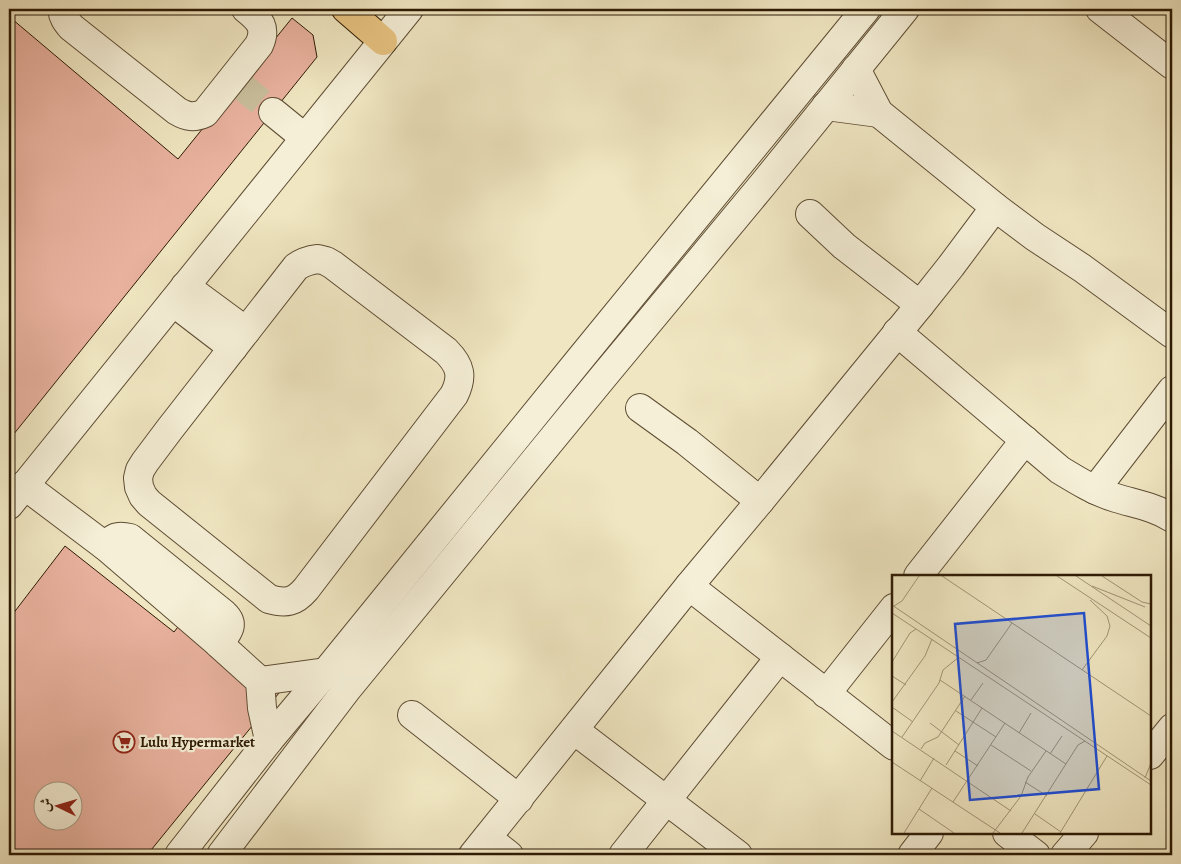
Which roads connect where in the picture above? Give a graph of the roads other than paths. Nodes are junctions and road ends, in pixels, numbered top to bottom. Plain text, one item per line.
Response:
1 (62, 9) edge
2 (246, 9) edge
3 (346, 9) edge
4 (409, 9) edge
5 (866, 9) edge
6 (905, 9) edge
7 (1100, 9) edge
8 (383, 41) junction
9 (1172, 65) edge
10 (856, 68) junction
11 (826, 106) junction
12 (273, 112) tunnel mouth
13 (879, 113) junction
14 (305, 138) junction
15 (995, 207) junction
16 (810, 214) dead end
17 (179, 294) junction
18 (920, 305) junction
19 (897, 332) junction
20 (1172, 334) edge
21 (239, 340) junction
22 (1172, 390) edge
23 (640, 408) dead end
24 (1025, 440) junction
25 (1095, 490) junction
26 (17, 495) edge
27 (760, 502) junction
28 (1172, 518) edge
29 (919, 575) edge
30 (690, 586) junction
31 (892, 611) edge
32 (780, 657) junction
33 (326, 672) junction
34 (260, 681) junction
35 (826, 694) junction
36 (412, 715) dead end
37 (1172, 728) edge
38 (574, 730) junction
39 (269, 740) junction
40 (892, 744) edge
41 (1151, 754) edge
42 (519, 799) junction
43 (666, 801) junction
44 (927, 834) edge
45 (1008, 834) edge
46 (1083, 834) edge
47 (480, 846) edge
48 (179, 855) edge
49 (222, 855) edge
50 (509, 855) edge
51 (623, 855) edge
52 (738, 855) edge
53 (912, 855) edge
54 (1036, 855) edge
55 (1066, 855) edge

1 - 2 street
3 - 8 highway
4 - 8 street
5 - 33 street
6 - 10 street
7 - 9 street
8 - 14 street
10 - 11 street
10 - 13 street
11 - 13 street
11 - 49 street
12 - 14 street
13 - 15 street
14 - 17 street
15 - 18 street
15 - 20 street
16 - 18 street
17 - 21 street
17 - 26 street
18 - 19 street
19 - 24 street
19 - 27 street
21 - 21 street
22 - 25 street
23 - 27 street
24 - 25 street
24 - 29 street
25 - 28 street
26 - 34 street
27 - 30 street
30 - 32 street
30 - 38 street
31 - 35 street
32 - 35 street
32 - 43 street
33 - 34 street
33 - 39 street
34 - 39 street
35 - 40 street
36 - 42 street
37 - 41 street
38 - 42 street
38 - 43 street
39 - 48 street
42 - 47 street
43 - 51 street
43 - 52 street
44 - 53 street
45 - 54 street
46 - 55 street
47 - 50 street

